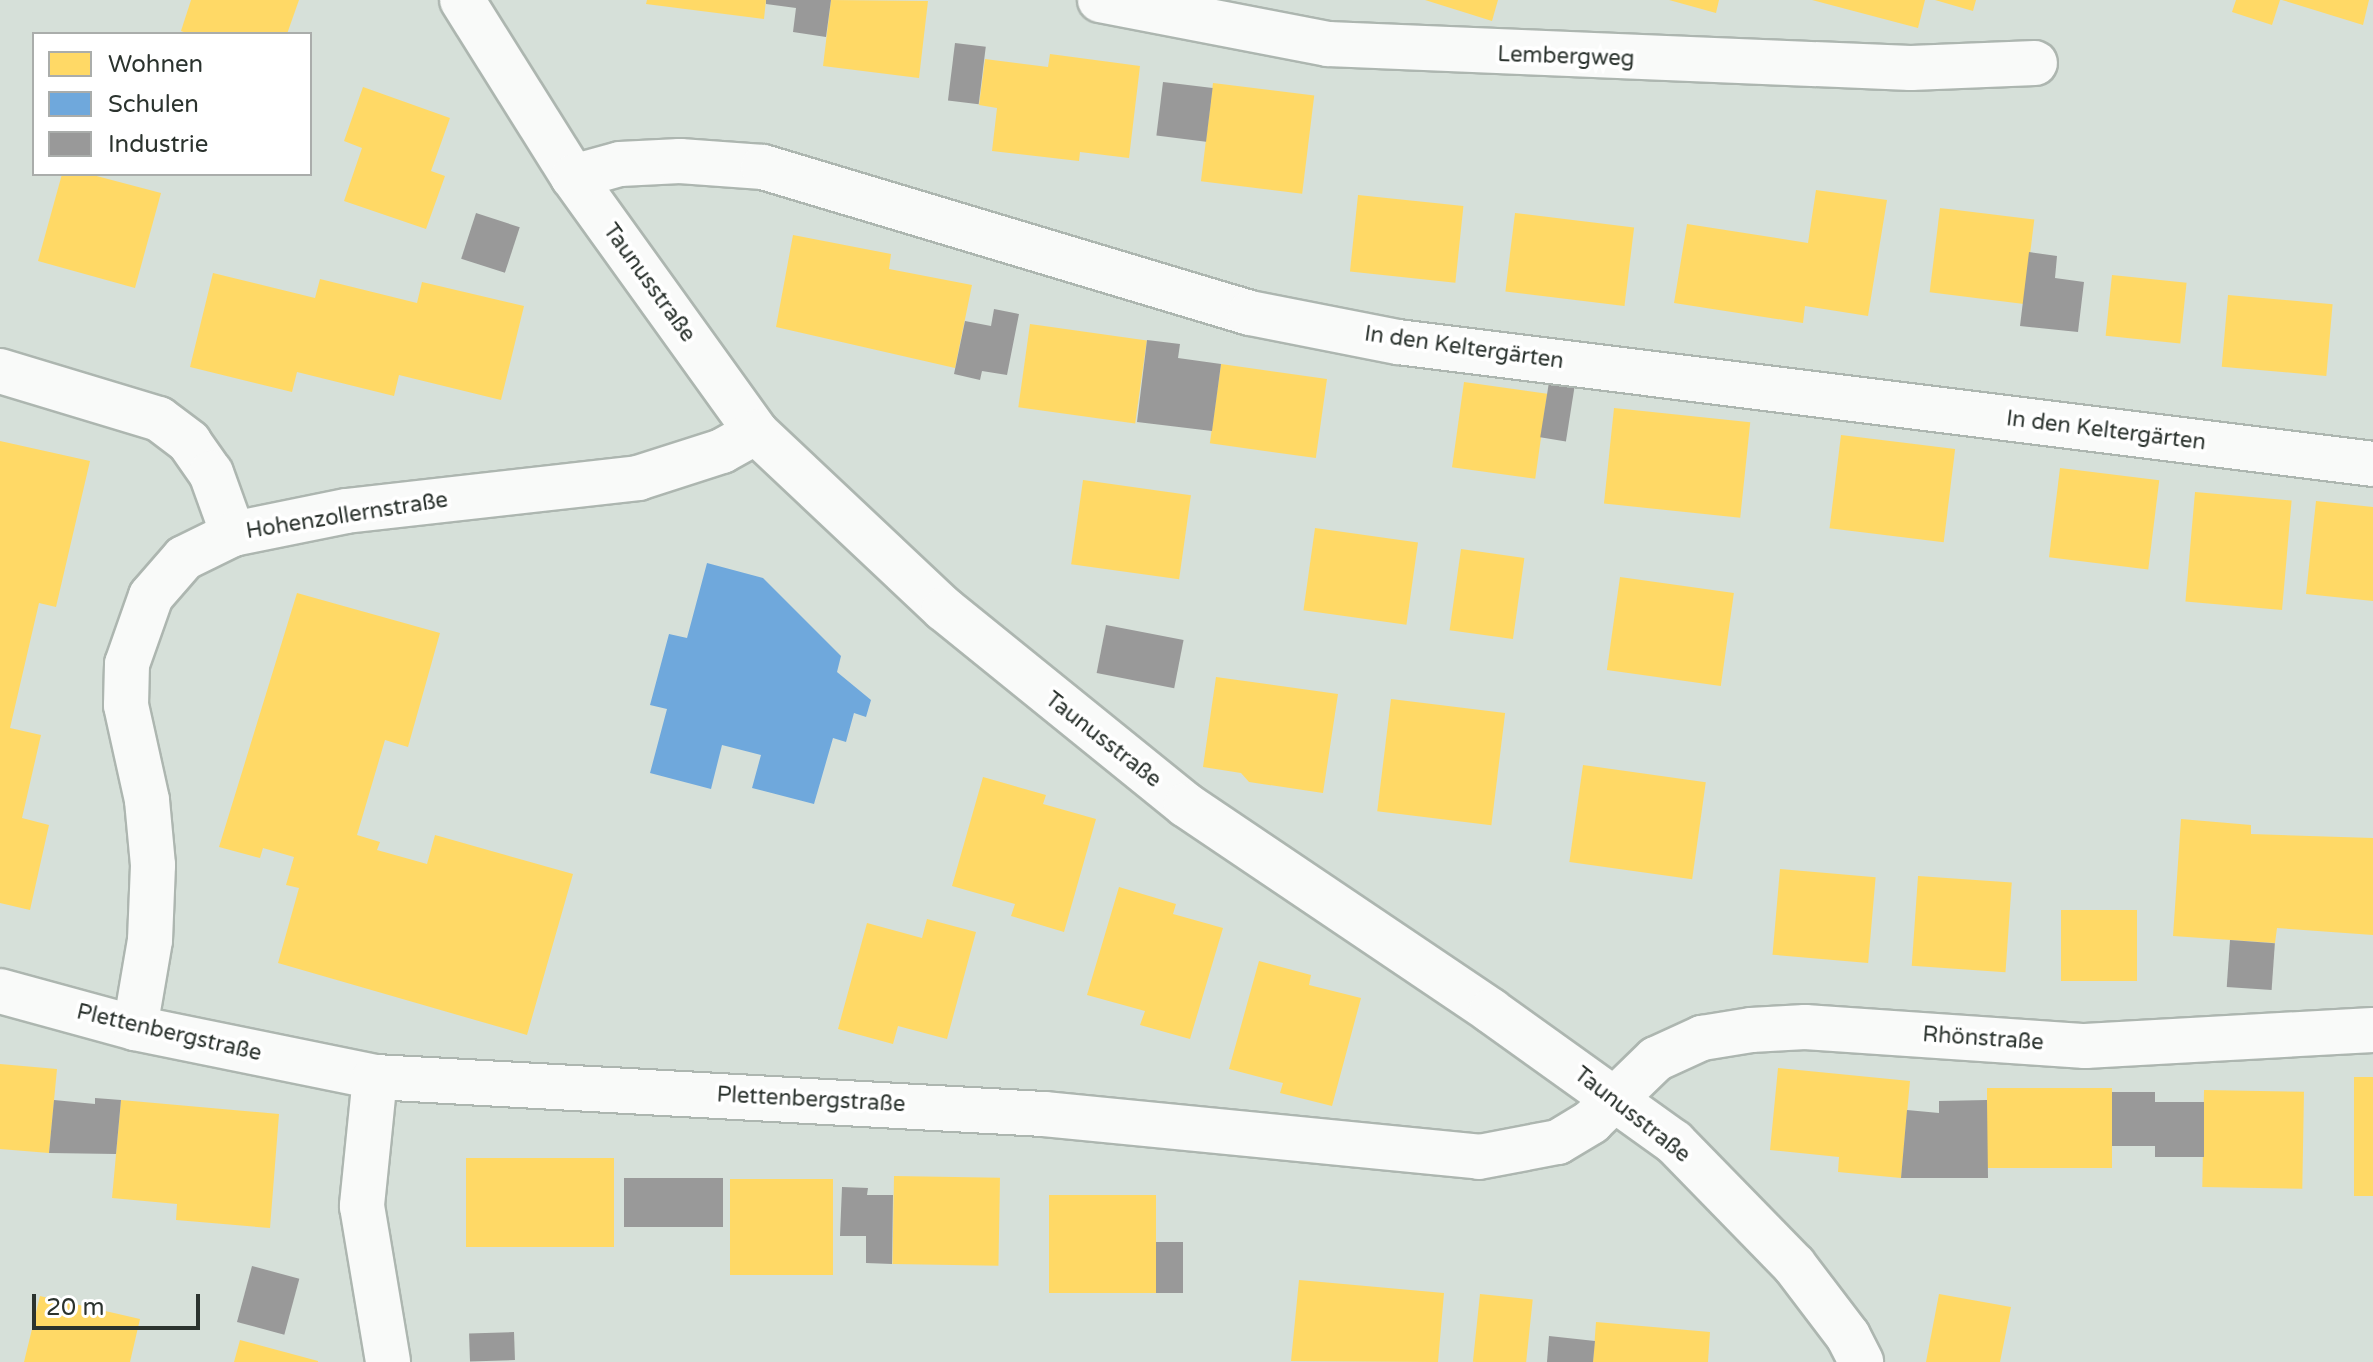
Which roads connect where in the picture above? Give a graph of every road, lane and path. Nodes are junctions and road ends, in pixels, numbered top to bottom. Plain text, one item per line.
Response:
1 (462, 0) edge
2 (1100, 0) edge
3 (2035, 63) dead end
4 (573, 177) junction
5 (0, 371) edge
6 (756, 432) junction
7 (2373, 464) edge
8 (233, 534) junction
9 (0, 991) edge
10 (135, 1028) junction
11 (2373, 1030) edge
12 (375, 1077) junction
13 (1612, 1097) junction
14 (388, 1362) edge
15 (1861, 1362) edge

1 - 4 street, Taunusstraße
2 - 3 street, Lembergweg
4 - 6 street, Taunusstraße
4 - 7 street, In den Keltergärten
5 - 8 street
6 - 8 street, Hohenzollernstraße
6 - 13 street, Taunusstraße
8 - 10 street, Hohenzollernstraße
9 - 10 street, Plettenbergstraße
10 - 12 street, Plettenbergstraße
11 - 13 street, Rhönstraße
12 - 13 street, Plettenbergstraße
12 - 14 street
13 - 15 street, Taunusstraße

